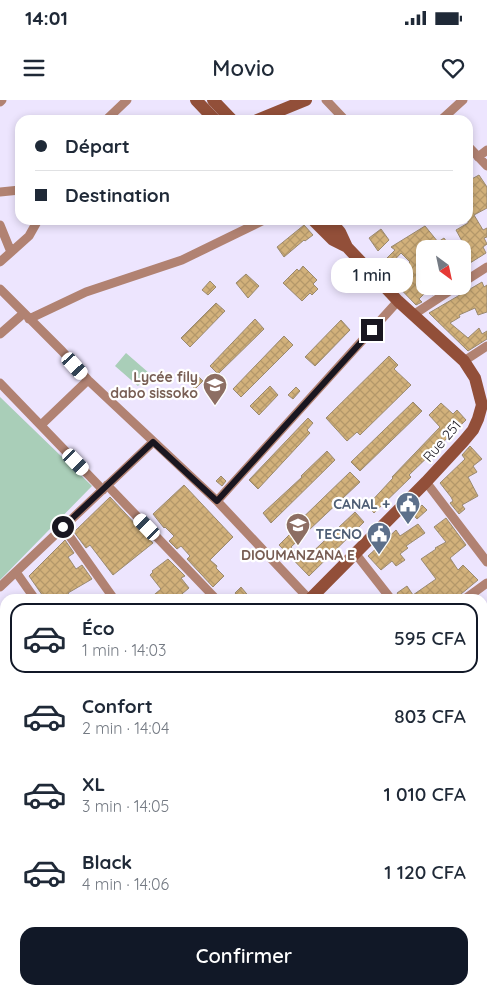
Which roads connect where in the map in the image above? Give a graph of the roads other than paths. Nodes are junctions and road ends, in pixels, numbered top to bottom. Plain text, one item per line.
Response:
1 (127, 100) edge
2 (196, 100) edge
3 (213, 100) edge
4 (306, 100) edge
5 (326, 100) edge
6 (463, 100) edge
7 (111, 115) edge
8 (210, 115) edge
9 (227, 115) edge
10 (269, 115) edge
11 (340, 115) edge
12 (446, 115) edge
13 (487, 150) edge
14 (473, 152) edge
15 (478, 157) junction
16 (487, 166) edge
17 (15, 190) edge
18 (0, 192) edge
19 (0, 224) edge
20 (35, 225) edge
21 (254, 225) edge
22 (318, 225) edge
23 (334, 225) edge
24 (347, 247) junction
25 (11, 252) junction
26 (0, 262) edge
27 (487, 267) edge
28 (471, 277) edge
29 (0, 289) edge
30 (443, 295) edge
31 (398, 301) junction
32 (413, 315) junction
33 (26, 316) junction
34 (0, 334) edge
35 (487, 346) edge
36 (464, 361) junction
37 (88, 380) junction
38 (0, 383) edge
39 (484, 405) edge
40 (41, 425) junction
41 (153, 442) junction
42 (426, 482) junction
43 (105, 488) junction
44 (217, 501) junction
45 (63, 527) junction
46 (356, 553) junction
47 (487, 562) edge
48 (16, 572) junction
49 (487, 583) edge
50 (0, 587) edge
51 (31, 594) edge
52 (110, 594) edge
53 (210, 594) edge
54 (305, 594) edge
55 (315, 594) edge
56 (387, 594) edge
57 (472, 594) edge

1 - 7 street
2 - 8 main road
3 - 9 main road
4 - 10 main road
5 - 11 street
6 - 12 street
13 - 15 street
14 - 15 street
15 - 16 street
17 - 18 street
19 - 25 street
20 - 25 street
21 - 33 street
22 - 24 main road, Rue 251
23 - 24 main road, Rue 251
24 - 31 main road, Rue 251
25 - 26 street
27 - 28 street
29 - 33 street
30 - 32 street
31 - 32 main road, Rue 251
31 - 44 street
32 - 36 main road, Rue 251
33 - 34 street
33 - 37 street
35 - 36 street
36 - 39 main road, Rue 251
37 - 40 street
37 - 41 street
38 - 40 street
39 - 42 main road, Rue 251
40 - 43 street
41 - 43 street
41 - 44 street
42 - 46 main road, Rue 251
42 - 47 street
43 - 45 street
43 - 53 street
44 - 54 street
45 - 48 street
45 - 52 street
46 - 55 main road, Rue 251
46 - 56 street
48 - 50 street
48 - 51 street
49 - 57 street

